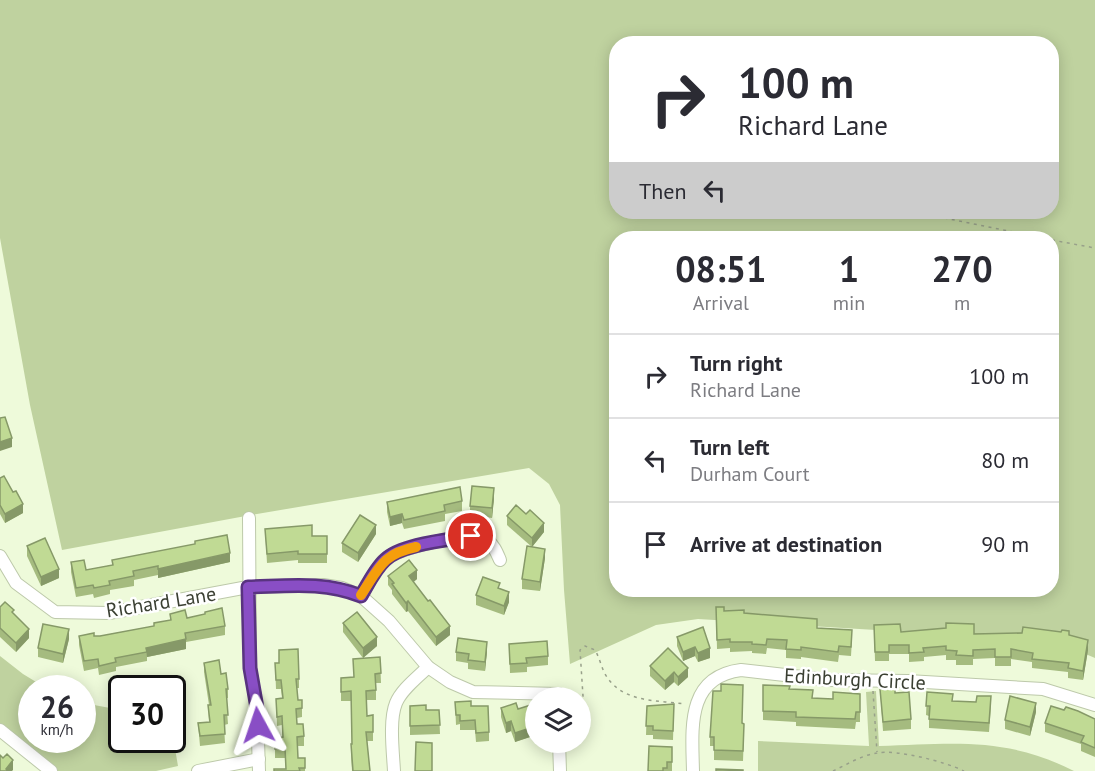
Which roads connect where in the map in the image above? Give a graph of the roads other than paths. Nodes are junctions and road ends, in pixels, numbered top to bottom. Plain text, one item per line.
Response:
1 (249, 518) dead end
2 (0, 556) edge
3 (500, 560) dead end
4 (248, 587) junction
5 (361, 596) junction
6 (428, 667) junction
7 (525, 694) edge
8 (1095, 705) edge
9 (0, 730) edge
10 (560, 753) edge
11 (259, 765) edge
12 (51, 771) edge
13 (198, 771) edge
14 (394, 771) edge
15 (560, 771) edge
16 (693, 771) edge

1 - 4 street
2 - 4 street, Richard Lane
3 - 5 street
4 - 5 street, Richard Lane
4 - 11 street
5 - 6 street, Richard Lane
6 - 7 street, Richard Lane
6 - 14 street
8 - 16 street, Edinburgh Circle
9 - 12 street
10 - 15 street
11 - 13 street

